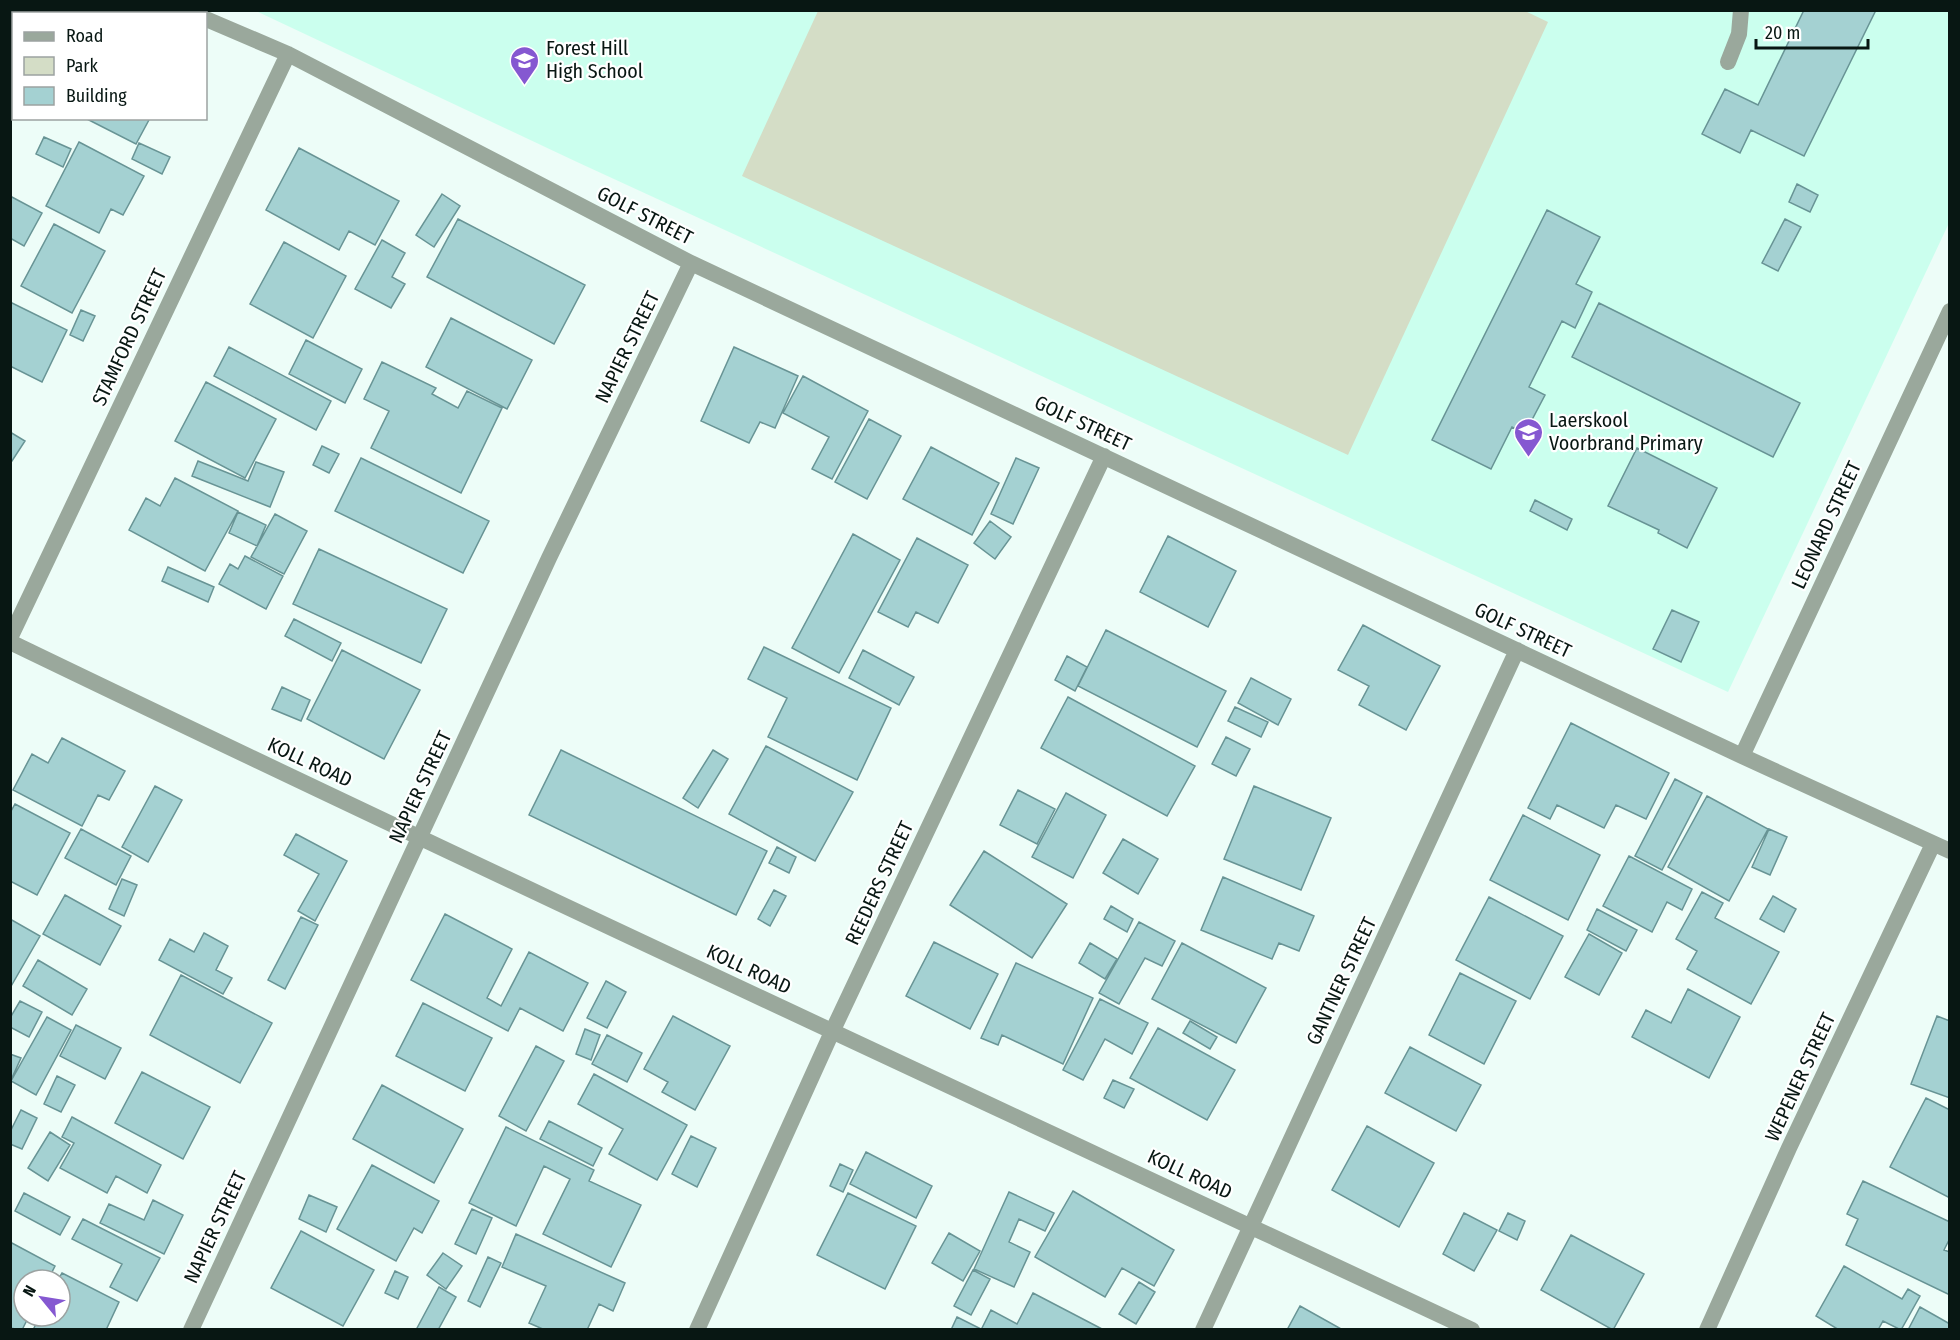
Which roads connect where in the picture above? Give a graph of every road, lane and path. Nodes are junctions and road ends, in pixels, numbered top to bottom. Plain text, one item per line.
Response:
1 (1741, 10) edge
2 (207, 19) edge
3 (288, 54) junction
4 (1728, 62) dead end
5 (691, 263) junction
6 (1950, 311) edge
7 (1104, 456) junction
8 (10, 640) edge
9 (1517, 650) junction
10 (1742, 756) junction
11 (420, 837) junction
12 (1933, 844) junction
13 (1950, 851) edge
14 (832, 1032) junction
15 (1250, 1226) junction
16 (190, 1329) edge
17 (697, 1329) edge
18 (1203, 1329) edge
19 (1472, 1329) edge
20 (1707, 1329) edge

1 - 4 street
2 - 3 street, GOLF STREET
3 - 5 street, GOLF STREET
3 - 8 street, STAMFORD STREET
5 - 7 street, GOLF STREET
5 - 11 street, NAPIER STREET
6 - 10 street, LEONARD STREET
7 - 9 street, GOLF STREET
7 - 14 street, REEDERS STREET
8 - 11 street, KOLL ROAD
9 - 10 street, GOLF STREET
9 - 15 street, GANTNER STREET
10 - 12 street, GOLF STREET
11 - 14 street, KOLL ROAD
11 - 16 street, NAPIER STREET
12 - 13 street, GOLF STREET
12 - 20 street, WEPENER STREET
14 - 15 street, KOLL ROAD
14 - 17 street, REEDERS STREET
15 - 18 street, GANTNER STREET
15 - 19 street, KOLL ROAD

